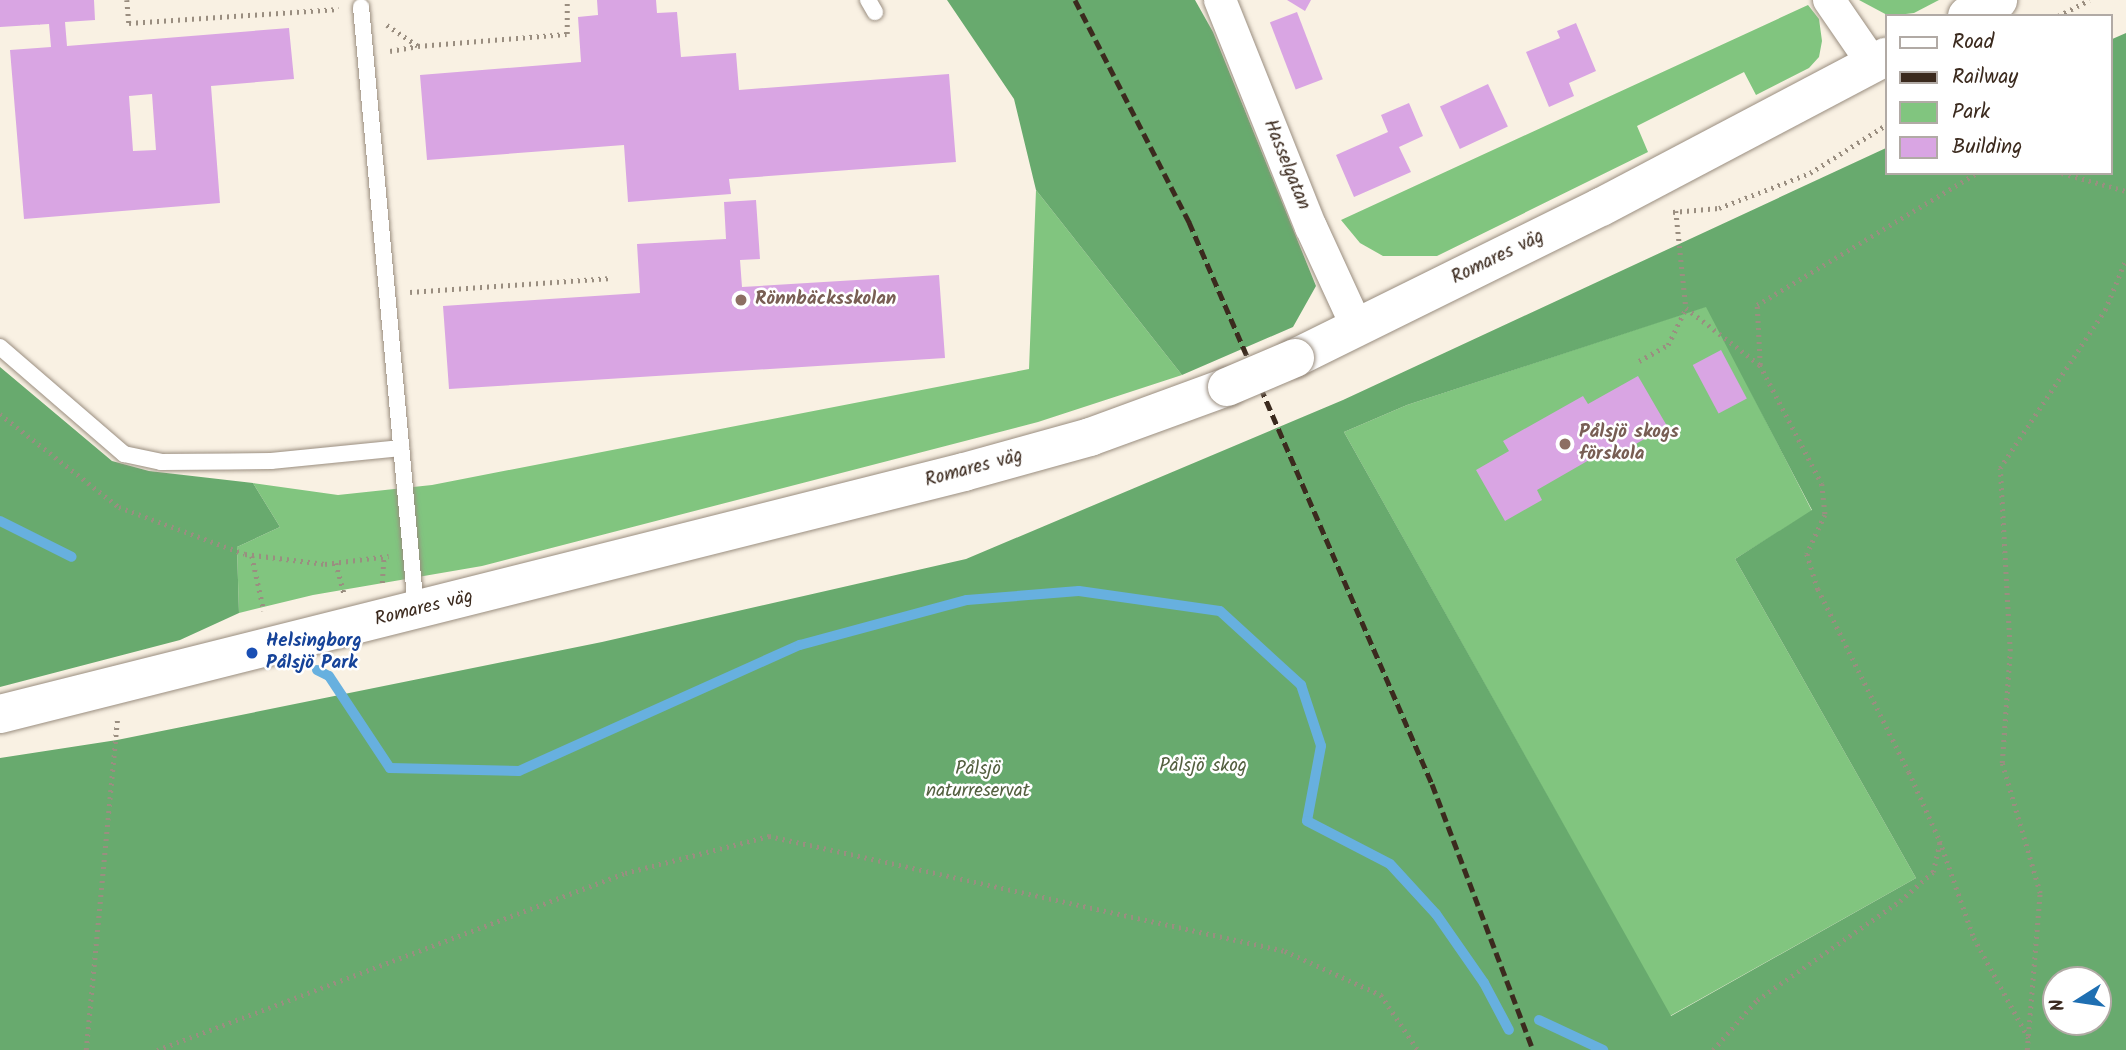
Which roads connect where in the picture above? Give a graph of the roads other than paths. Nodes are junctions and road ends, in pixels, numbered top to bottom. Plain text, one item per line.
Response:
1 (1220, 0) edge
2 (1829, 0) edge
3 (1998, 0) edge
4 (361, 7) road end
5 (1971, 14) edge
6 (1880, 60) edge
7 (1357, 327) junction
8 (0, 347) edge
9 (401, 448) junction
10 (416, 612) junction
11 (0, 714) edge

1 - 7 street, Hasselgatan
2 - 6 street
3 - 5 street
4 - 9 lane
6 - 7 street, Romares väg
7 - 10 street, Romares väg, bridge
8 - 9 lane
9 - 10 lane
10 - 11 street, Romares väg

